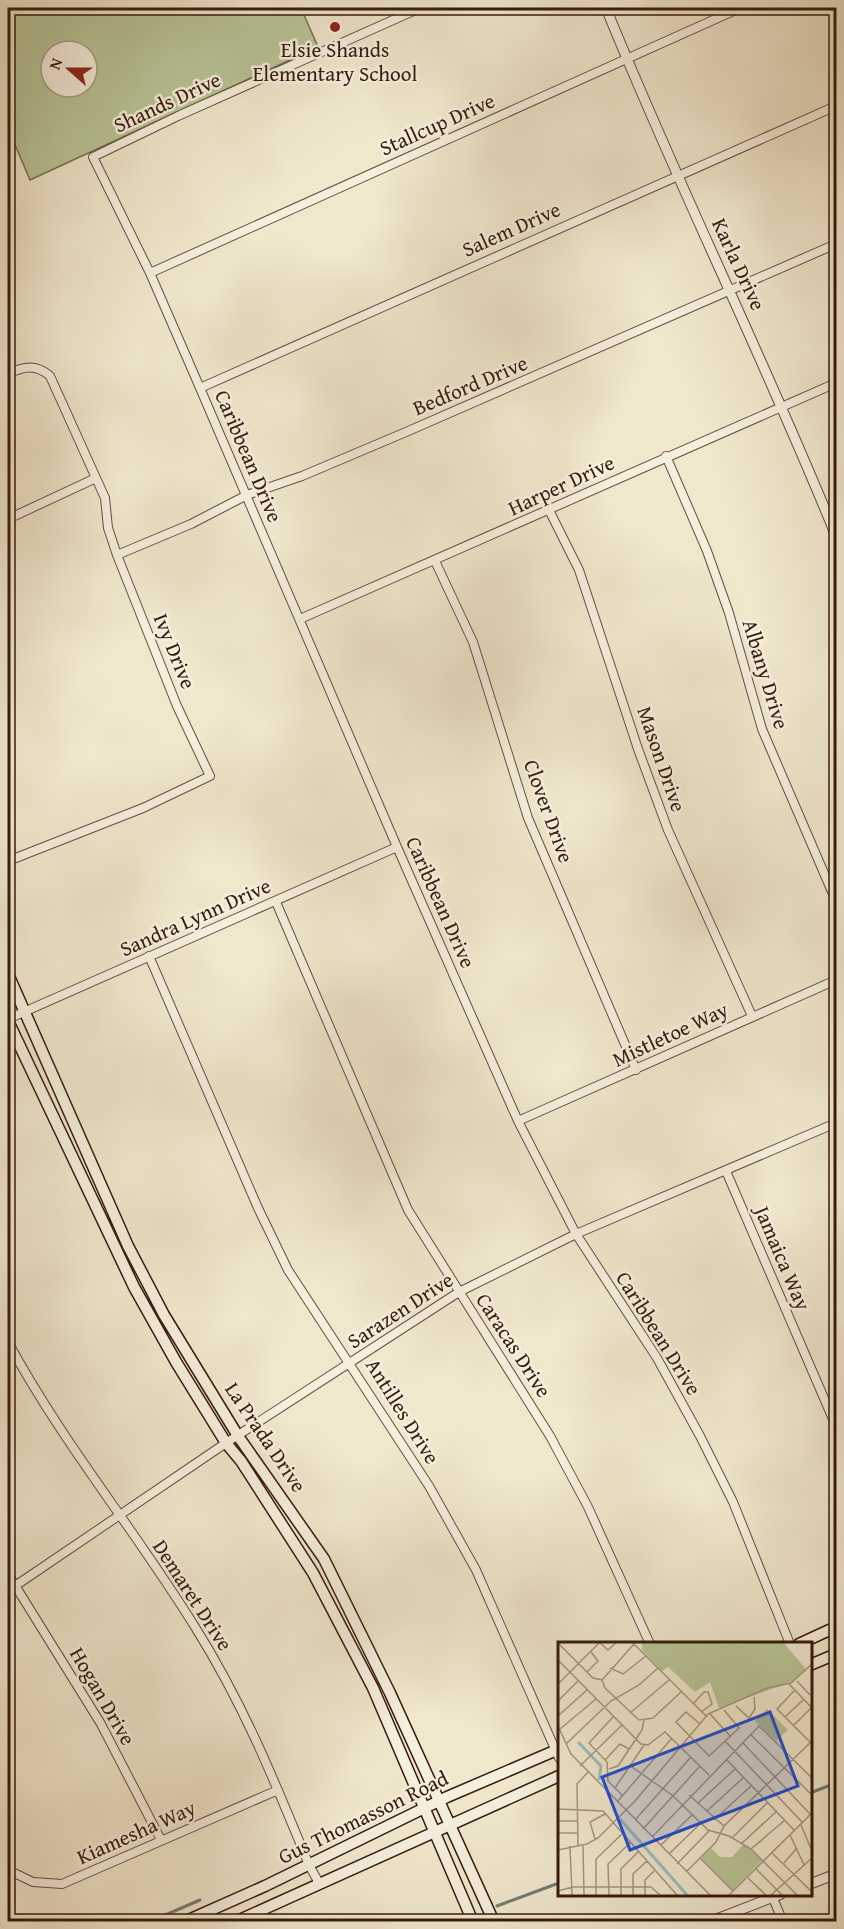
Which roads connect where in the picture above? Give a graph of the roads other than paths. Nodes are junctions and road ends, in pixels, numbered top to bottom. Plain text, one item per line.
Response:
1 (420, 8) edge
2 (606, 8) edge
3 (740, 8) edge
4 (627, 58) junction
5 (837, 106) edge
6 (93, 157) joint
7 (680, 176) junction
8 (837, 244) edge
9 (150, 273) junction
10 (731, 291) junction
11 (8, 374) edge
12 (837, 383) edge
13 (200, 388) junction
14 (783, 407) junction
15 (666, 456) junction
16 (96, 478) junction
17 (247, 495) junction
18 (549, 510) junction
19 (8, 519) edge
20 (837, 536) edge
21 (117, 555) junction
22 (435, 561) junction
23 (300, 619) junction
24 (397, 847) junction
25 (8, 861) edge
26 (837, 901) edge
27 (276, 902) junction
28 (149, 956) junction
29 (8, 974) edge
30 (837, 980) edge
31 (24, 1012) junction
32 (752, 1016) junction
33 (8, 1020) edge
34 (636, 1070) junction
35 (518, 1121) junction
36 (837, 1123) edge
37 (726, 1171) junction
38 (576, 1234) junction
39 (459, 1292) junction
40 (8, 1342) edge
41 (351, 1363) junction
42 (837, 1426) edge
43 (238, 1436) junction
44 (226, 1443) junction
45 (119, 1514) junction
46 (8, 1574) edge
47 (15, 1587) junction
48 (837, 1628) edge
49 (649, 1642) edge
50 (789, 1642) edge
51 (804, 1642) edge
52 (837, 1654) edge
53 (811, 1665) edge
54 (385, 1683) junction
55 (374, 1688) junction
56 (558, 1752) edge
57 (558, 1776) edge
58 (278, 1790) junction
59 (438, 1802) junction
60 (424, 1808) junction
61 (449, 1825) junction
62 (434, 1832) junction
63 (160, 1840) junction
64 (309, 1865) junction
65 (8, 1870) edge
66 (837, 1874) edge
67 (319, 1884) junction
68 (811, 1884) edge
69 (777, 1896) edge
70 (184, 1922) edge
71 (235, 1922) edge
72 (473, 1922) edge
73 (494, 1922) edge
74 (709, 1922) edge
75 (783, 1922) edge

1 - 6 street, Shands Drive
2 - 4 street, Karla Drive
3 - 4 street, Stallcup Drive
4 - 7 street, Karla Drive
4 - 9 street, Stallcup Drive
5 - 7 street, Salem Drive
6 - 9 street, Caribbean Drive
7 - 10 street, Karla Drive
7 - 13 street, Salem Drive
8 - 10 street, Bedford Drive
9 - 13 street, Caribbean Drive
10 - 14 street, Karla Drive
10 - 17 street, Bedford Drive
11 - 16 street, Ivy Drive
12 - 14 street, Harper Drive
13 - 17 street, Caribbean Drive
14 - 15 street, Harper Drive
14 - 20 street, Karla Drive
15 - 18 street, Harper Drive
15 - 26 street, Albany Drive
16 - 19 street
16 - 21 street, Ivy Drive
17 - 21 street, Bedford Drive
17 - 23 street, Caribbean Drive
18 - 22 street, Harper Drive
18 - 32 street, Mason Drive
21 - 25 street, Ivy Drive
22 - 23 street, Harper Drive
22 - 34 street, Clover Drive
23 - 24 street, Caribbean Drive
24 - 27 street, Sandra Lynn Drive
24 - 35 street, Caribbean Drive
27 - 28 street, Sandra Lynn Drive
27 - 39 street, Caracas Drive
28 - 31 street, Sandra Lynn Drive
28 - 41 street, Antilles Drive
29 - 31 main road, La Prada Drive
30 - 32 street, Mistletoe Way
31 - 33 street, Sandra Lynn Drive
31 - 43 main road, La Prada Drive
32 - 34 street, Mistletoe Way
33 - 44 main road, La Prada Drive
34 - 35 street, Mistletoe Way
35 - 38 street, Caribbean Drive
36 - 37 street, Sarazen Drive
37 - 38 street, Sarazen Drive
37 - 42 street, Jamaica Way
38 - 39 street, Sarazen Drive
38 - 50 street, Caribbean Drive
39 - 41 street, Sarazen Drive
39 - 49 street, Caracas Drive
40 - 45 street, Demaret Drive
41 - 43 street, Sarazen Drive
41 - 56 street, Antilles Drive
43 - 44 street, Sarazen Drive
43 - 54 main road, La Prada Drive
44 - 45 street, Sarazen Drive
44 - 55 main road, La Prada Drive
45 - 47 street, Sarazen Drive
45 - 58 street, Demaret Drive
46 - 47 street, Hogan Drive
47 - 63 street, Hogan Drive
48 - 51 main road
52 - 53 main road
54 - 55 main road
54 - 59 main road, La Prada Drive
55 - 60 main road, La Prada Drive
56 - 59 main road, Gus Thomasson Road
57 - 61 main road, Gus Thomasson Road
58 - 63 street, Kiamesha Way
58 - 64 street, Demaret Drive
59 - 60 main road, Gus Thomasson Road
59 - 61 main road, La Prada Drive
60 - 62 main road, La Prada Drive
60 - 64 main road, Gus Thomasson Road
61 - 62 main road, Gus Thomasson Road
61 - 73 main road, La Prada Drive
62 - 67 main road, Gus Thomasson Road
62 - 72 main road, La Prada Drive
63 - 65 street, Kiamesha Way
64 - 67 street, Demaret Drive
64 - 70 main road, Gus Thomasson Road
66 - 68 street
67 - 71 main road, Gus Thomasson Road
69 - 74 street
69 - 75 street

